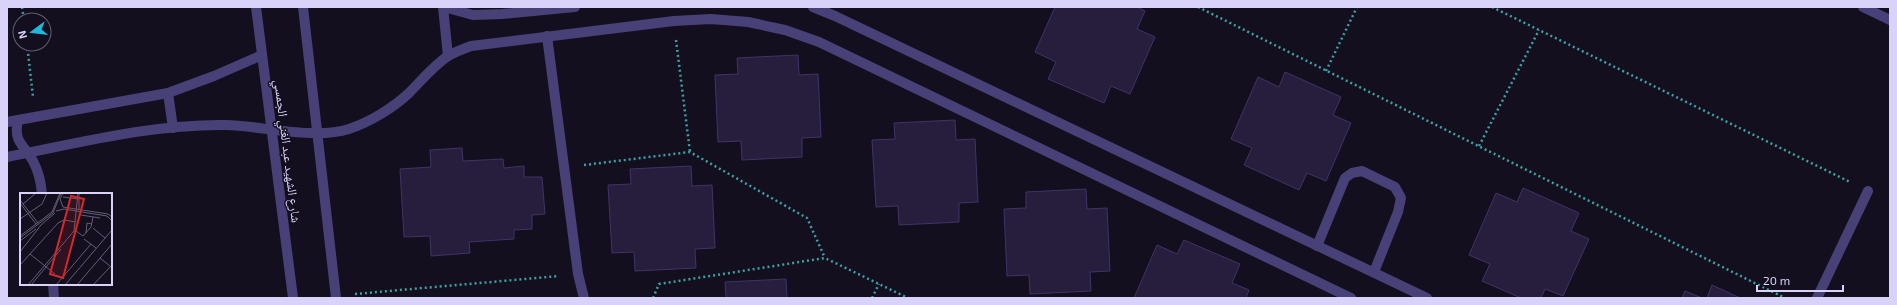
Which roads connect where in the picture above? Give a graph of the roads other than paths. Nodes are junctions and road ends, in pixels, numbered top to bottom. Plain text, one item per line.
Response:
1 (256, 7) edge
2 (303, 7) edge
3 (443, 7) edge
4 (575, 7) edge
5 (813, 7) edge
6 (1863, 7) edge
7 (1890, 20) edge
8 (547, 36) junction
9 (262, 55) junction
10 (448, 56) junction
11 (168, 93) junction
12 (18, 120) junction
13 (7, 122) edge
14 (173, 128) junction
15 (272, 130) junction
16 (318, 133) junction
17 (28, 153) junction
18 (7, 157) edge
19 (1868, 191) road end
20 (42, 193) edge
21 (1317, 246) junction
22 (1374, 272) junction
23 (53, 285) edge
24 (1408, 294) edge
25 (336, 297) edge
26 (54, 298) edge
27 (293, 298) edge
28 (584, 298) edge
29 (1351, 298) edge
30 (1427, 298) edge
31 (1817, 298) edge

1 - 9 street, شارع الشهيد عبد الغني الجمسي
2 - 16 street
3 - 4 street
3 - 10 street
5 - 21 street
6 - 7 street
8 - 10 street
8 - 28 street
8 - 29 street
9 - 11 street
9 - 15 street, شارع الشهيد عبد الغني الجمسي
10 - 16 street
11 - 12 street
11 - 14 street
12 - 13 street
12 - 17 street
14 - 15 street
14 - 17 street
15 - 16 street
15 - 27 street, شارع الشهيد عبد الغني الجمسي
16 - 25 street
17 - 18 street
17 - 20 street
19 - 31 street
21 - 22 street
21 - 22 street
22 - 24 street
23 - 26 street
24 - 30 street

